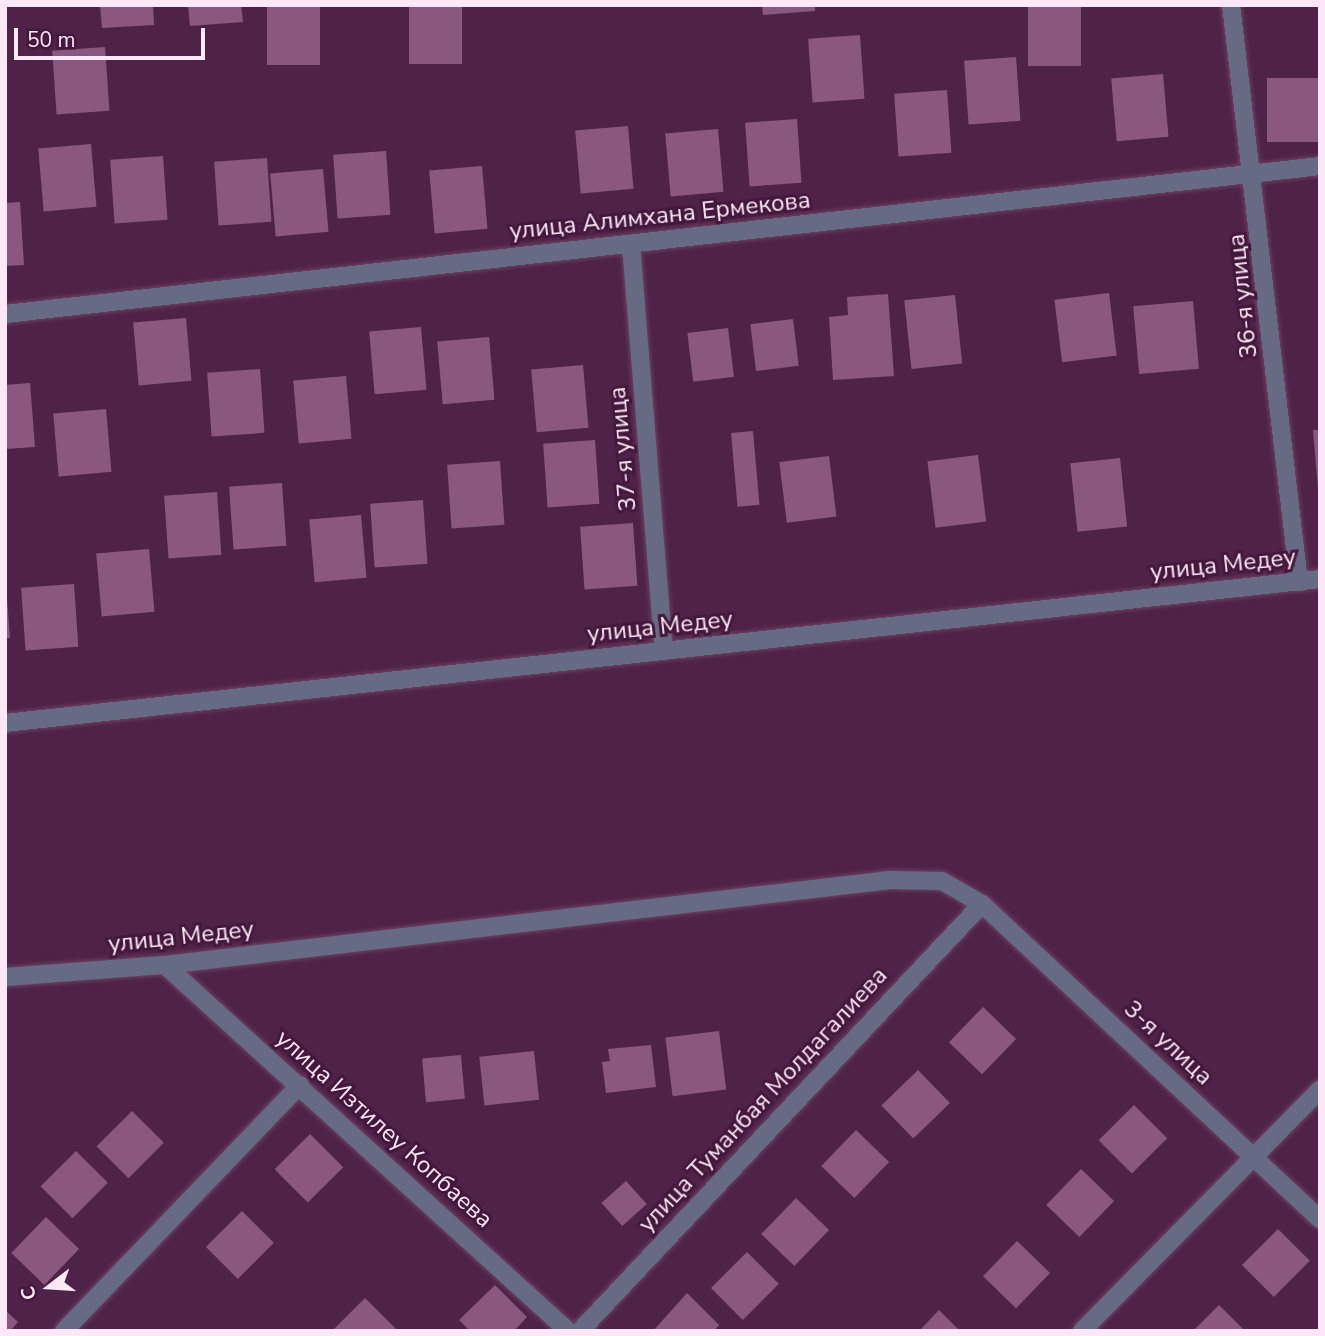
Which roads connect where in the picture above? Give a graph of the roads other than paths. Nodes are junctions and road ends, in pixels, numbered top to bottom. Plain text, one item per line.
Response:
1 (1231, 5) edge
2 (1320, 166) edge
3 (1254, 173) junction
4 (631, 244) junction
5 (5, 314) edge
6 (1320, 579) edge
7 (1299, 582) junction
8 (664, 651) junction
9 (5, 723) edge
10 (982, 904) junction
11 (166, 965) junction
12 (5, 977) edge
13 (300, 1085) junction
14 (1320, 1090) edge
15 (1251, 1154) junction
16 (1320, 1219) edge
17 (65, 1331) edge
18 (568, 1331) edge
19 (580, 1331) edge
20 (1082, 1331) edge

1 - 3 street, 36-я улица
2 - 3 street, улица Алимхана Ермекова
3 - 4 street, улица Алимхана Ермекова
3 - 7 street, 36-я улица
4 - 5 street, улица Алимхана Ермекова
4 - 8 street, 37-я улица
6 - 7 street, улица Медеу
7 - 8 street, улица Медеу
8 - 9 street, улица Медеу
10 - 11 street, улица Медеу
10 - 15 street, 3-я улица
10 - 19 street, улица Туманбая Молдагалиева
11 - 12 street, улица Медеу
11 - 13 street, улица Изтилеу Копбаева
13 - 17 street
13 - 18 street, улица Изтилеу Копбаева
14 - 15 street
15 - 16 street, 3-я улица
15 - 20 street

